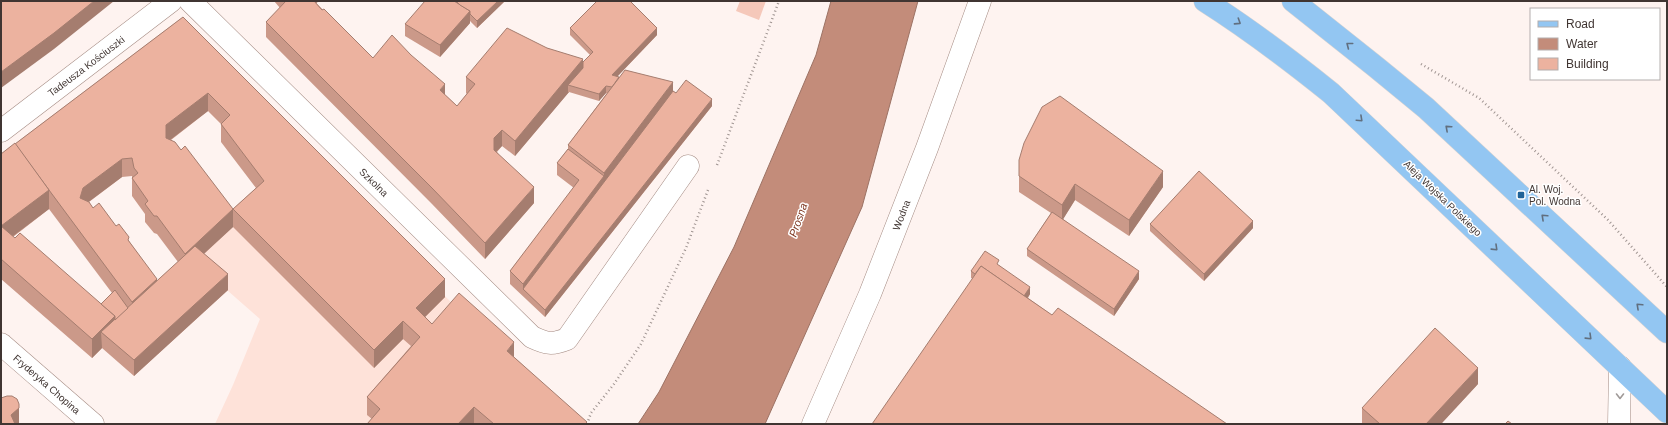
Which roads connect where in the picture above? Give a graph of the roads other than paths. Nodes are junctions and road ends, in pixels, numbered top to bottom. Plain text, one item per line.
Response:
1 (171, 1) edge
2 (190, 1) edge
3 (980, 1) edge
4 (1205, 1) edge
5 (1293, 1) edge
6 (1, 131) edge
7 (688, 166) dead end
8 (1667, 332) edge
9 (1, 344) edge
10 (1620, 367) junction
11 (1667, 412) edge
12 (93, 424) edge
13 (813, 424) edge
14 (1619, 424) edge

1 - 6 street, Tadeusza Kościuszki
2 - 7 street, Szkolna
3 - 13 street, Wodna
4 -> 10 main road, Aleja Wojska Polskiego
8 -> 5 main road
9 - 12 street, Fryderyka Chopina
10 - 11 main road, Aleja Wojska Polskiego
10 -> 14 street

